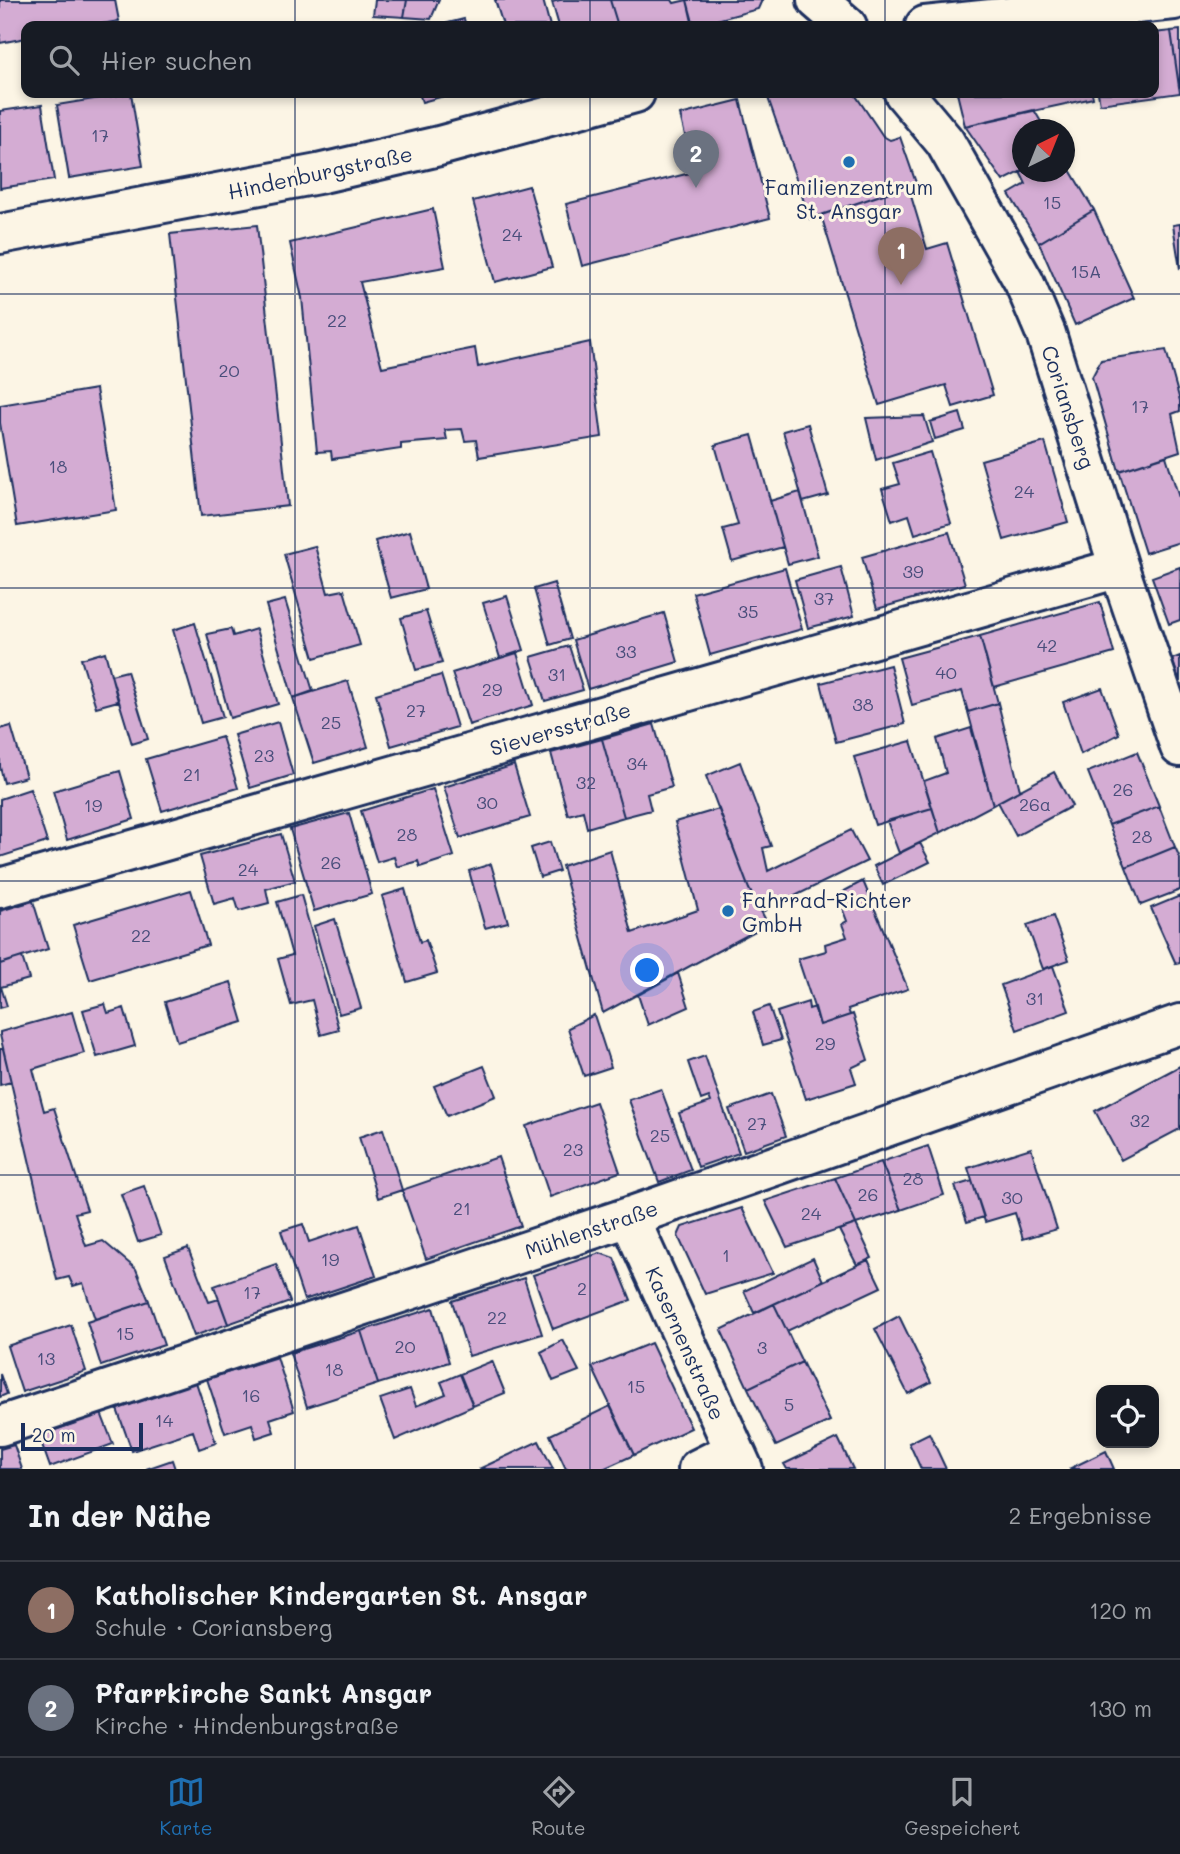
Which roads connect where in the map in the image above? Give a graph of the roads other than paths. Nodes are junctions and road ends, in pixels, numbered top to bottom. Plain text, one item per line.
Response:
1 (817, 0) edge
2 (1174, 0) edge
3 (841, 21) edge
4 (973, 21) edge
5 (617, 98) edge
6 (908, 98) edge
7 (0, 233) edge
8 (1119, 568) junction
9 (1180, 747) edge
10 (0, 888) edge
11 (1180, 1024) edge
12 (629, 1217) junction
13 (0, 1426) edge
14 (738, 1460) edge
15 (698, 1469) edge

1 - 3 street
2 - 4 street
5 - 7 street, Hindenburgstraße
6 - 8 street, Coriansberg
8 - 9 street, Coriansberg
8 - 10 street, Sieversstraße
11 - 12 street, Mühlenstraße
12 - 13 street, Mühlenstraße
12 - 14 street, Kasernenstraße
14 - 15 street

